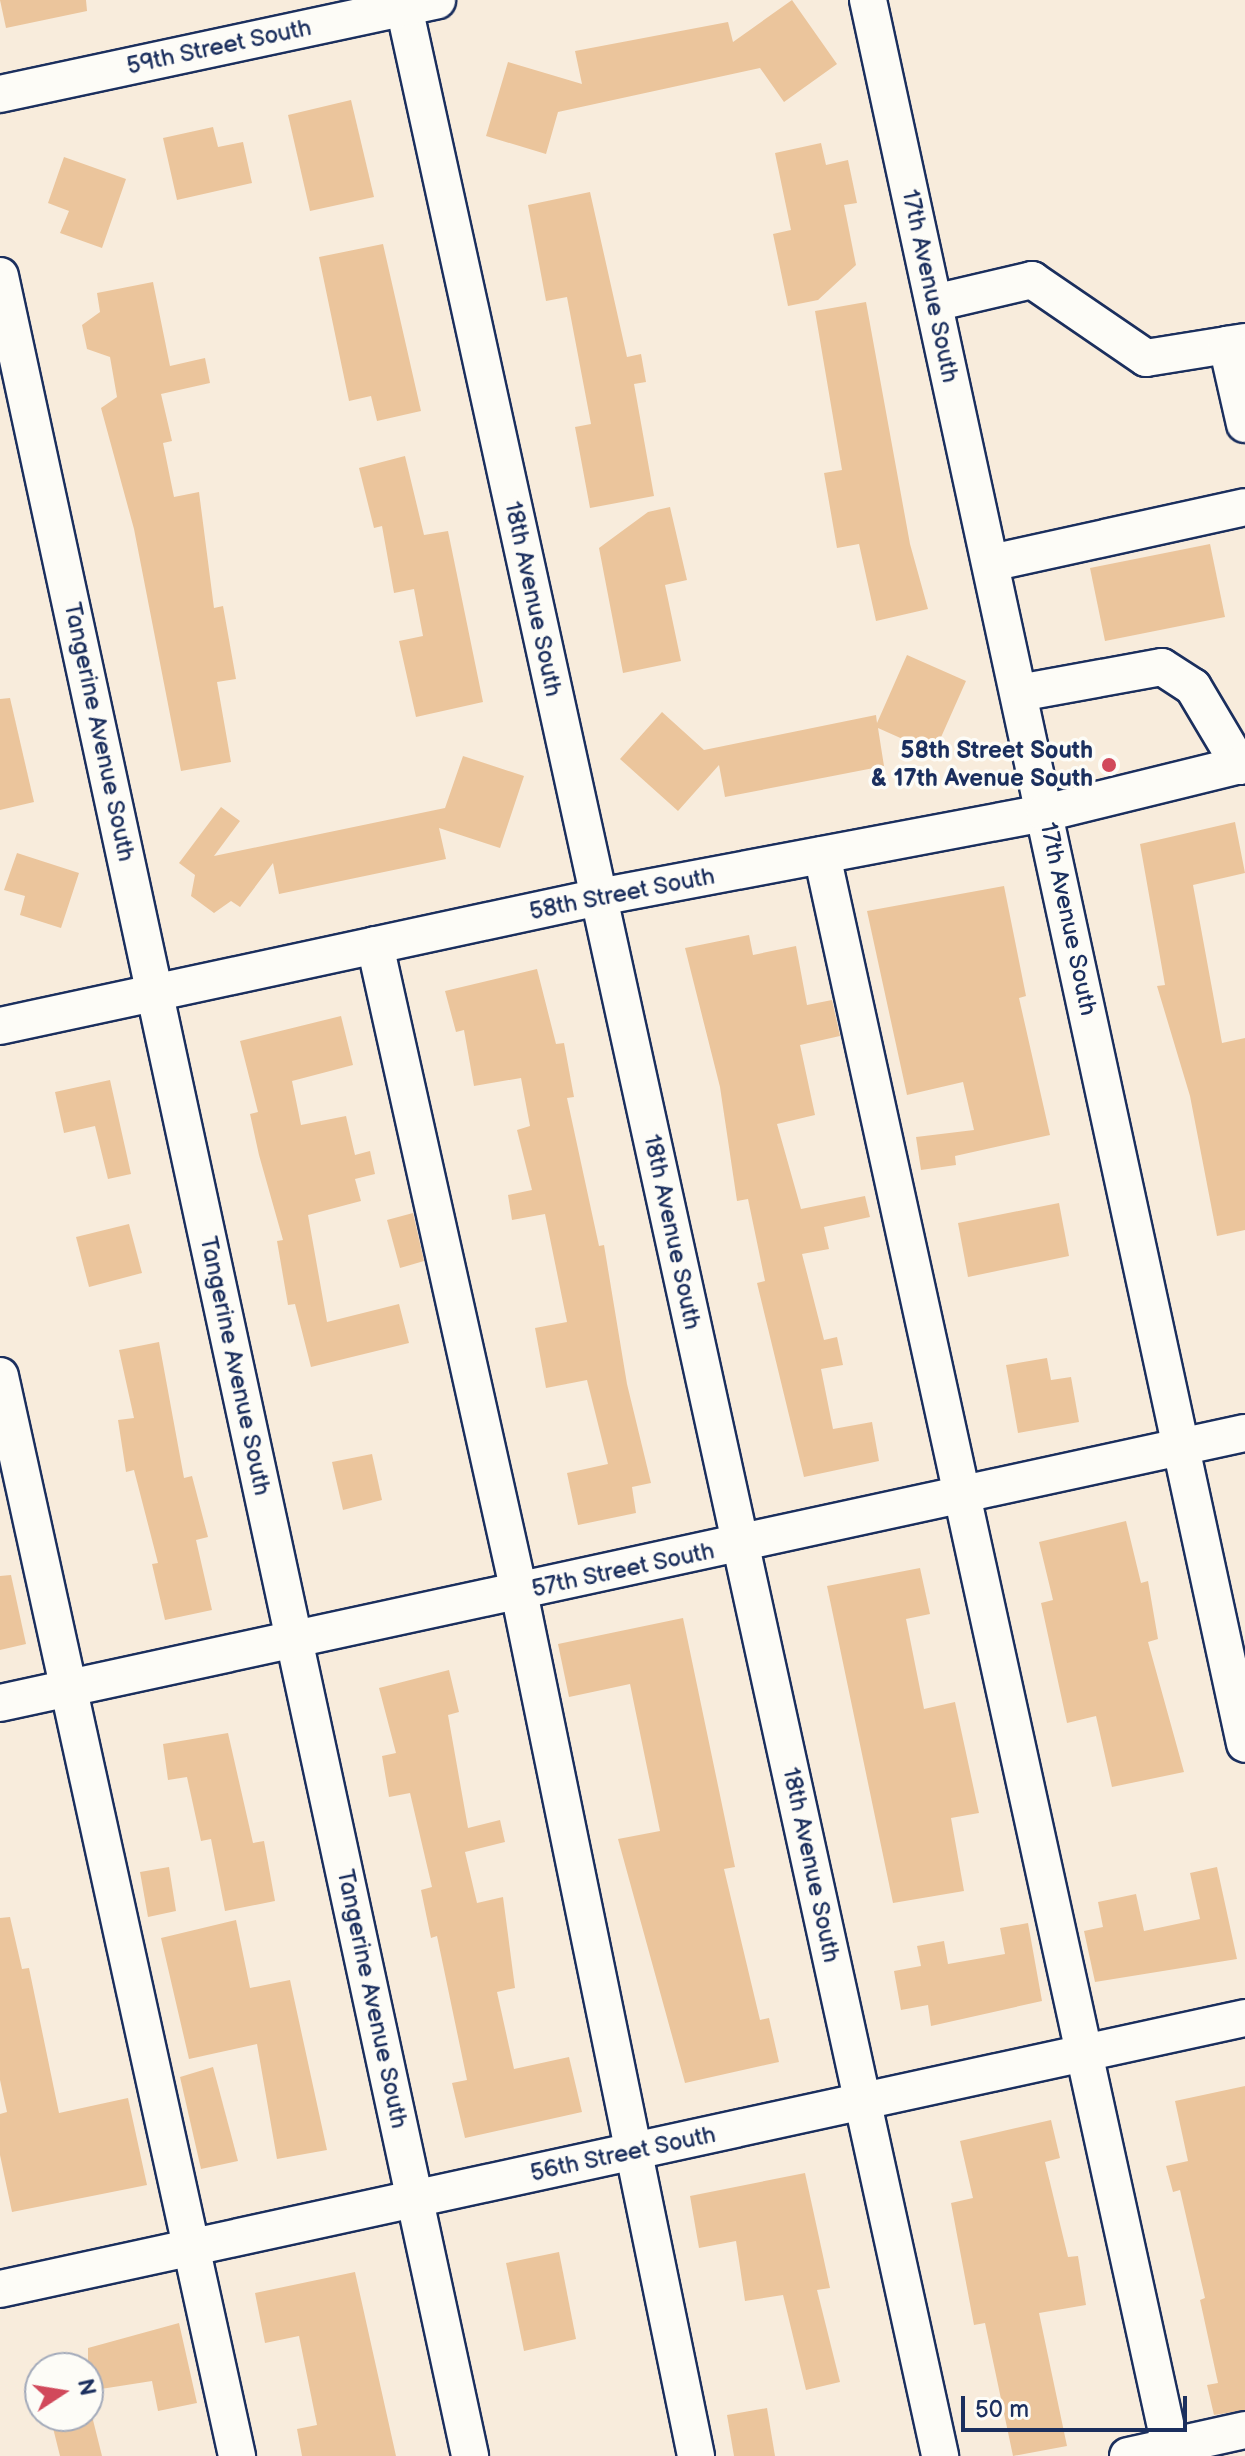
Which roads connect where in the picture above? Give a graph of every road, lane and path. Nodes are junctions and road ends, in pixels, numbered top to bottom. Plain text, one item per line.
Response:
1 (868, 0) edge
2 (421, 4) edge
3 (0, 94) edge
4 (0, 276) edge
5 (934, 303) junction
6 (1236, 344) edge
7 (1245, 424) edge
8 (1245, 507) edge
9 (991, 563) junction
10 (1019, 693) junction
11 (1242, 765) edge
12 (1045, 813) junction
13 (822, 855) junction
14 (599, 897) junction
15 (375, 945) junction
16 (155, 993) junction
17 (0, 1026) edge
18 (0, 1376) edge
19 (1245, 1433) edge
20 (1182, 1447) junction
21 (962, 1496) junction
22 (741, 1545) junction
23 (519, 1592) junction
24 (294, 1639) junction
25 (66, 1688) junction
26 (0, 1703) edge
27 (1245, 1744) edge
28 (1245, 2018) edge
29 (1083, 2054) junction
30 (862, 2102) junction
31 (635, 2151) junction
32 (415, 2199) junction
33 (192, 2247) junction
34 (0, 2289) edge
35 (1245, 2430) edge
36 (1170, 2446) junction
37 (237, 2456) edge
38 (470, 2456) edge
39 (696, 2456) edge
40 (940, 2456) edge
41 (1128, 2456) edge

1 - 5 street, 17th Avenue South
2 - 3 street, 59th Street South
2 - 14 street, 18th Avenue South
4 - 16 street, Tangerine Avenue South
5 - 6 street
5 - 9 street, 17th Avenue South
6 - 7 street
8 - 9 street
9 - 10 street, 17th Avenue South
10 - 11 street
10 - 12 street, 17th Avenue South
11 - 12 street, 58th Street South
12 - 13 street, 58th Street South
12 - 20 street, 17th Avenue South
13 - 14 street, 58th Street South
13 - 21 street
14 - 15 street, 58th Street South
14 - 22 street, 18th Avenue South
15 - 16 street, 58th Street South
15 - 23 street
16 - 17 street, 58th Street South
16 - 24 street, Tangerine Avenue South
18 - 25 street
19 - 20 street, 57th Street South
20 - 21 street, 57th Street South
20 - 27 street, 17th Avenue South
21 - 22 street, 57th Street South
21 - 29 street
22 - 23 street, 57th Street South
22 - 30 street, 18th Avenue South
23 - 24 street, 57th Street South
23 - 31 street
24 - 25 street, 57th Street South
24 - 32 street, Tangerine Avenue South
25 - 26 street, 57th Street South
25 - 33 street
28 - 29 street, 56th Street South
29 - 30 street, 56th Street South
29 - 36 street
30 - 31 street, 56th Street South
30 - 40 street, 18th Avenue South
31 - 32 street, 56th Street South
31 - 39 street
32 - 33 street, 56th Street South
32 - 38 street, Tangerine Avenue South
33 - 34 street, 56th Street South
33 - 37 street
35 - 36 street
36 - 41 street

